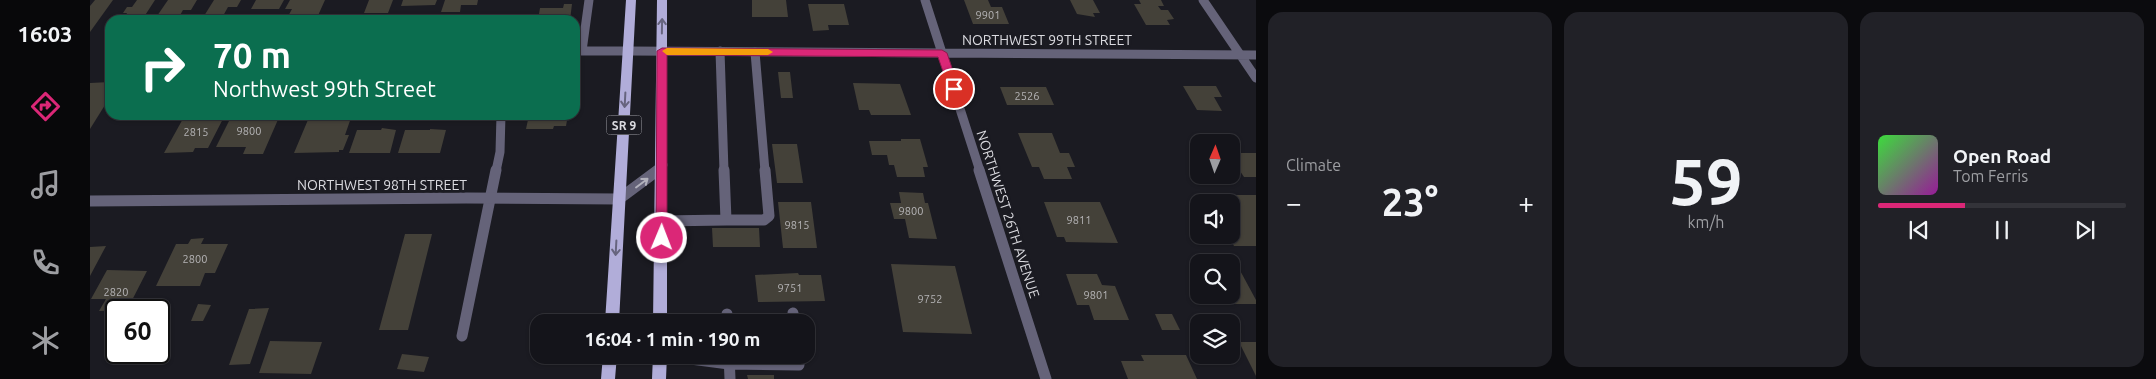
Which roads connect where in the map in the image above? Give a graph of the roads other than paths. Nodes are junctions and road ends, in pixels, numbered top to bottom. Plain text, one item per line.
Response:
1 (589, 0) edge
2 (631, 0) edge
3 (662, 0) edge
4 (925, 0) edge
5 (1202, 0) edge
6 (628, 51) junction
7 (662, 51) junction
8 (720, 52) junction
9 (755, 52) junction
10 (942, 53) junction
11 (1240, 55) junction
12 (1256, 55) edge
13 (1256, 78) edge
14 (501, 120) edge
15 (663, 165) junction
16 (490, 198) junction
17 (619, 200) junction
18 (90, 201) edge
19 (662, 220) junction
20 (726, 220) junction
21 (612, 314) edge
22 (660, 314) edge
23 (462, 336) dead end
24 (609, 364) edge
25 (660, 364) edge
26 (729, 364) edge
27 (787, 364) edge
28 (799, 364) edge
29 (608, 379) edge
30 (659, 379) edge
31 (730, 379) edge
32 (1046, 379) edge

1 - 6 street, NORTHWEST 99TH STREET
2 - 6 main road, SR 9
7 -> 3 main road
4 - 10 street, NORTHWEST 26TH AVENUE
5 - 11 street
6 - 7 street, NORTHWEST 99TH STREET
6 -> 17 main road, SR 9
7 - 8 street, NORTHWEST 99TH STREET
7 - 15 main road
8 - 9 street, NORTHWEST 99TH STREET
8 - 20 street
9 - 10 street, NORTHWEST 99TH STREET
9 - 20 street
10 - 11 street, NORTHWEST 99TH STREET
10 - 32 street, NORTHWEST 26TH AVENUE
11 - 12 street, NORTHWEST 99TH STREET
11 - 13 street
14 - 16 street
17 -> 15 street
15 - 19 main road
16 - 17 street, NORTHWEST 98TH STREET
16 - 18 street, NORTHWEST 98TH STREET
16 - 23 street
17 -> 21 main road, SR 9
19 - 20 street
19 - 22 main road
24 - 29 main road
25 - 30 main road
26 - 31 street
27 - 28 street

